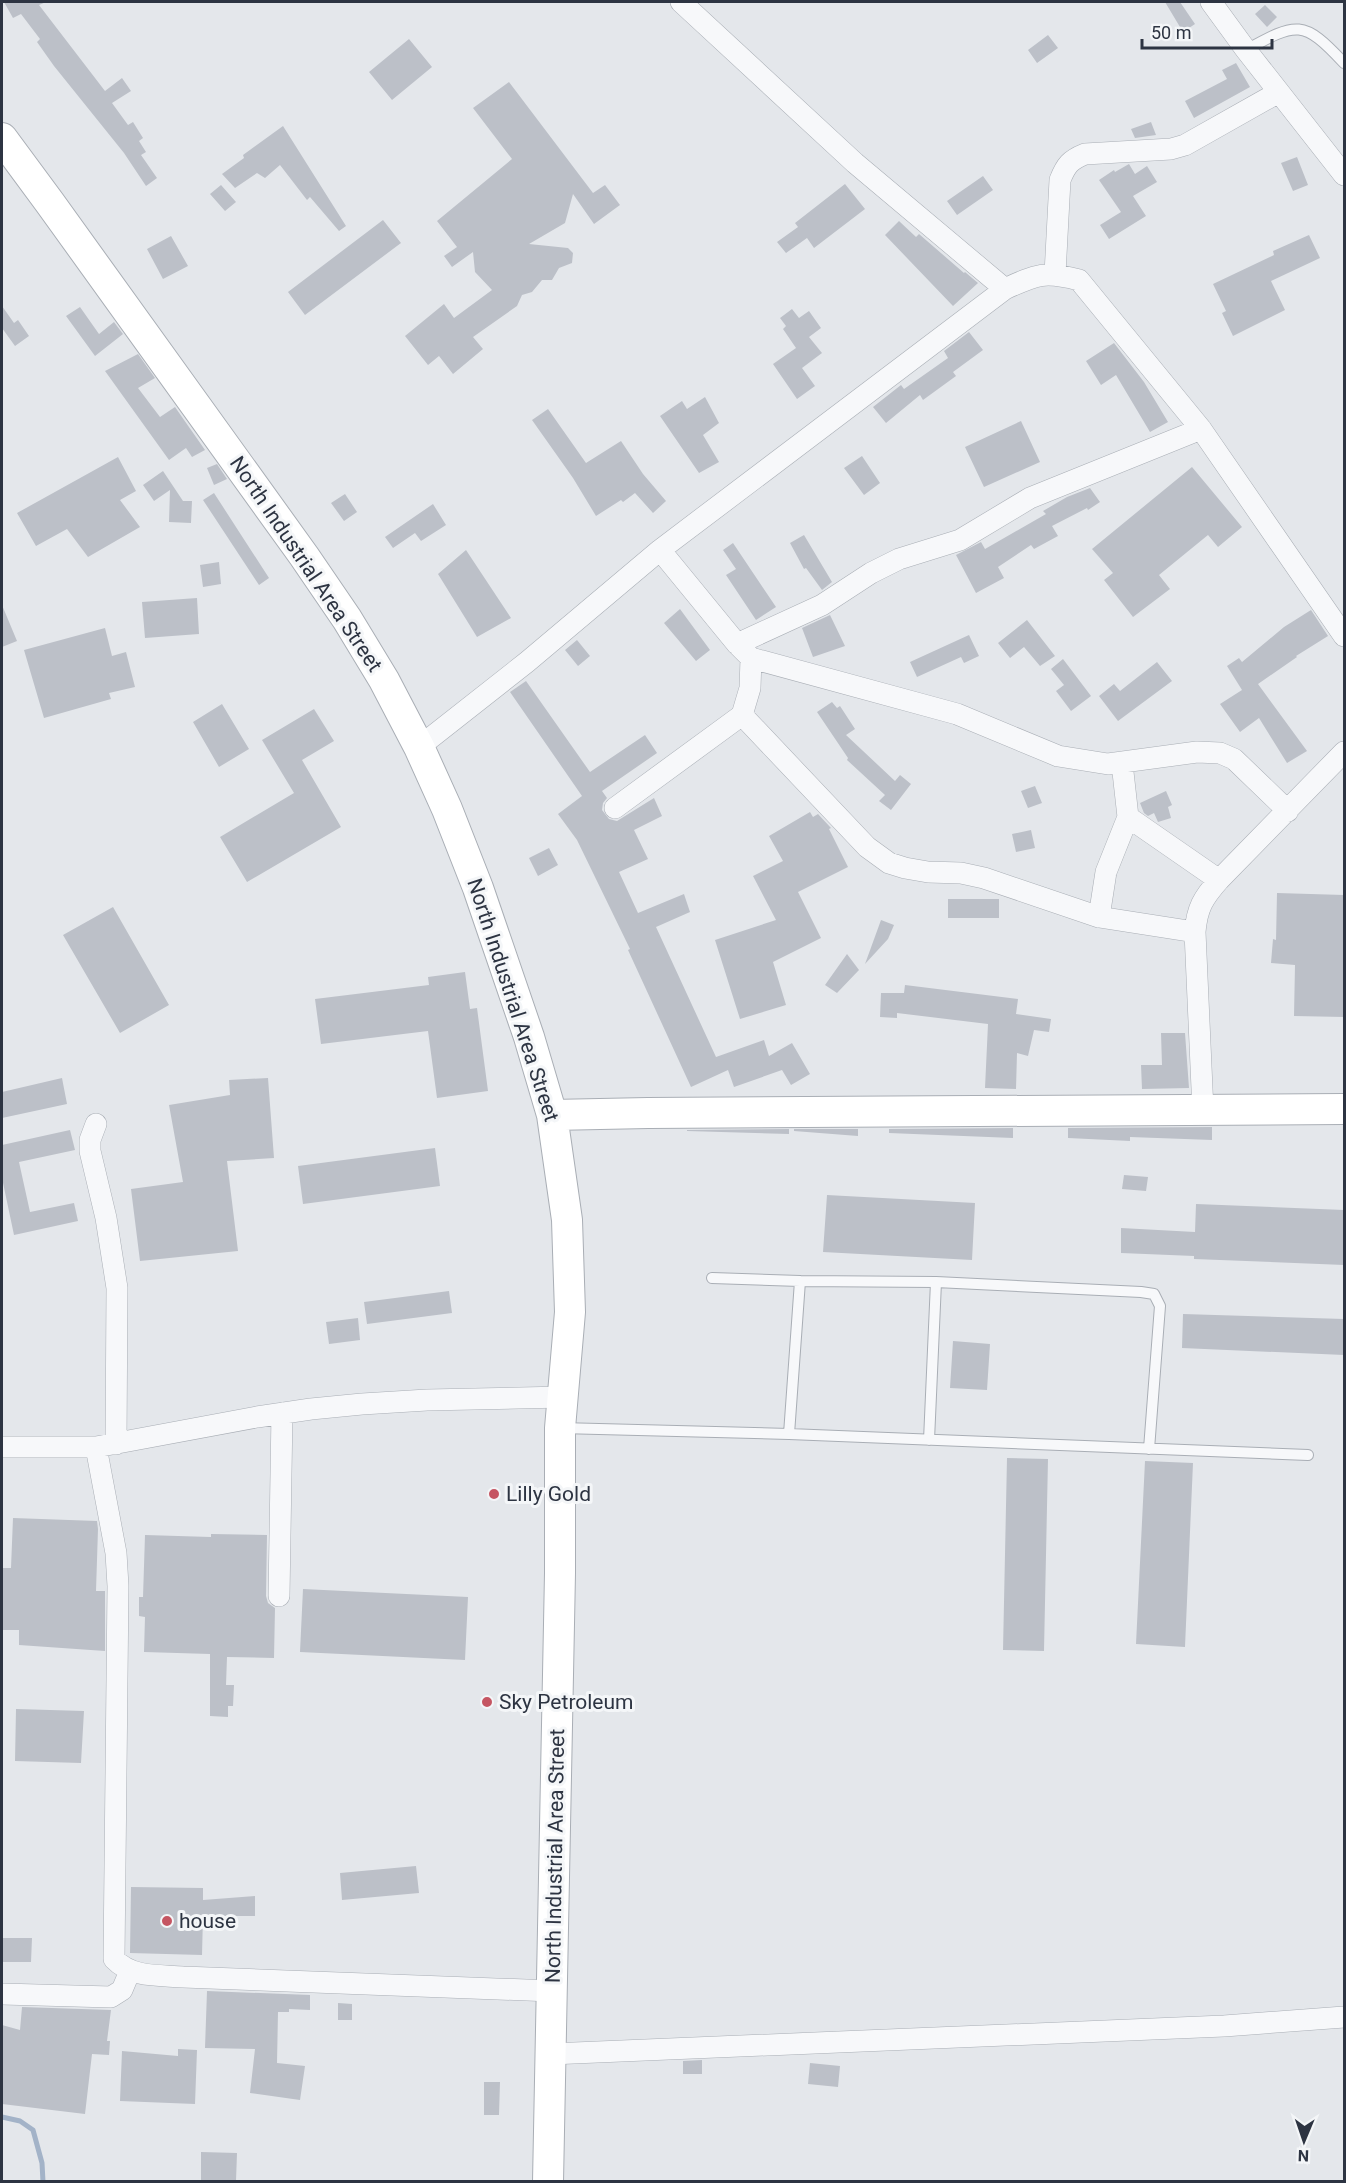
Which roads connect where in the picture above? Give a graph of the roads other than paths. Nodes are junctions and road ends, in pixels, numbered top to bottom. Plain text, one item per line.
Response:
1 (681, 2) edge
2 (1211, 2) edge
3 (1246, 50) junction
4 (1344, 63) edge
5 (1279, 92) junction
6 (2, 138) edge
7 (1344, 175) edge
8 (1055, 274) junction
9 (1005, 290) junction
10 (1201, 429) junction
11 (660, 550) junction
12 (1344, 636) edge
13 (744, 651) junction
14 (742, 715) junction
15 (419, 747) junction
16 (1344, 752) edge
17 (1122, 763) junction
18 (615, 808) dead end
19 (1288, 811) junction
20 (1128, 817) junction
21 (1219, 880) junction
22 (1099, 917) junction
23 (1195, 932) junction
24 (1344, 1109) edge
25 (1203, 1111) junction
26 (552, 1115) junction
27 (96, 1124) dead end
28 (712, 1278) dead end
29 (800, 1281) junction
30 (936, 1282) junction
31 (564, 1397) junction
32 (282, 1413) junction
33 (560, 1428) junction
34 (789, 1434) junction
35 (929, 1440) junction
36 (106, 1446) junction
37 (2, 1447) edge
38 (1149, 1449) junction
39 (1308, 1455) dead end
40 (279, 1596) dead end
41 (130, 1971) junction
42 (552, 1991) junction
43 (2, 1994) edge
44 (1344, 2018) edge
45 (550, 2054) junction
46 (548, 2181) edge

1 - 9 street
2 - 3 street
3 - 4 lane
3 - 5 street
5 - 7 street
5 - 8 street
6 - 15 main road, North Industrial Area Street
8 - 9 street
8 - 10 street
9 - 11 street
10 - 12 street
10 - 13 street
11 - 13 street
11 - 15 street
13 - 14 street
13 - 17 street
14 - 18 street
14 - 22 street
15 - 26 main road, North Industrial Area Street
16 - 19 street
17 - 19 street
17 - 20 street
19 - 21 street
20 - 21 street
20 - 22 street
21 - 23 street
22 - 23 street
23 - 25 street
24 - 25 main road
25 - 26 main road
26 - 31 main road, North Industrial Area Street
27 - 36 street
28 - 29 lane
29 - 30 lane
29 - 34 lane
30 - 35 lane
30 - 38 lane
31 - 32 street
31 - 33 main road, North Industrial Area Street
32 - 36 street
32 - 40 street
33 - 34 lane
33 - 42 main road, North Industrial Area Street
34 - 35 lane
35 - 38 lane
36 - 37 street
36 - 41 street
38 - 39 lane
41 - 42 street
41 - 43 street
42 - 45 main road, North Industrial Area Street
44 - 45 street
45 - 46 main road, North Industrial Area Street

